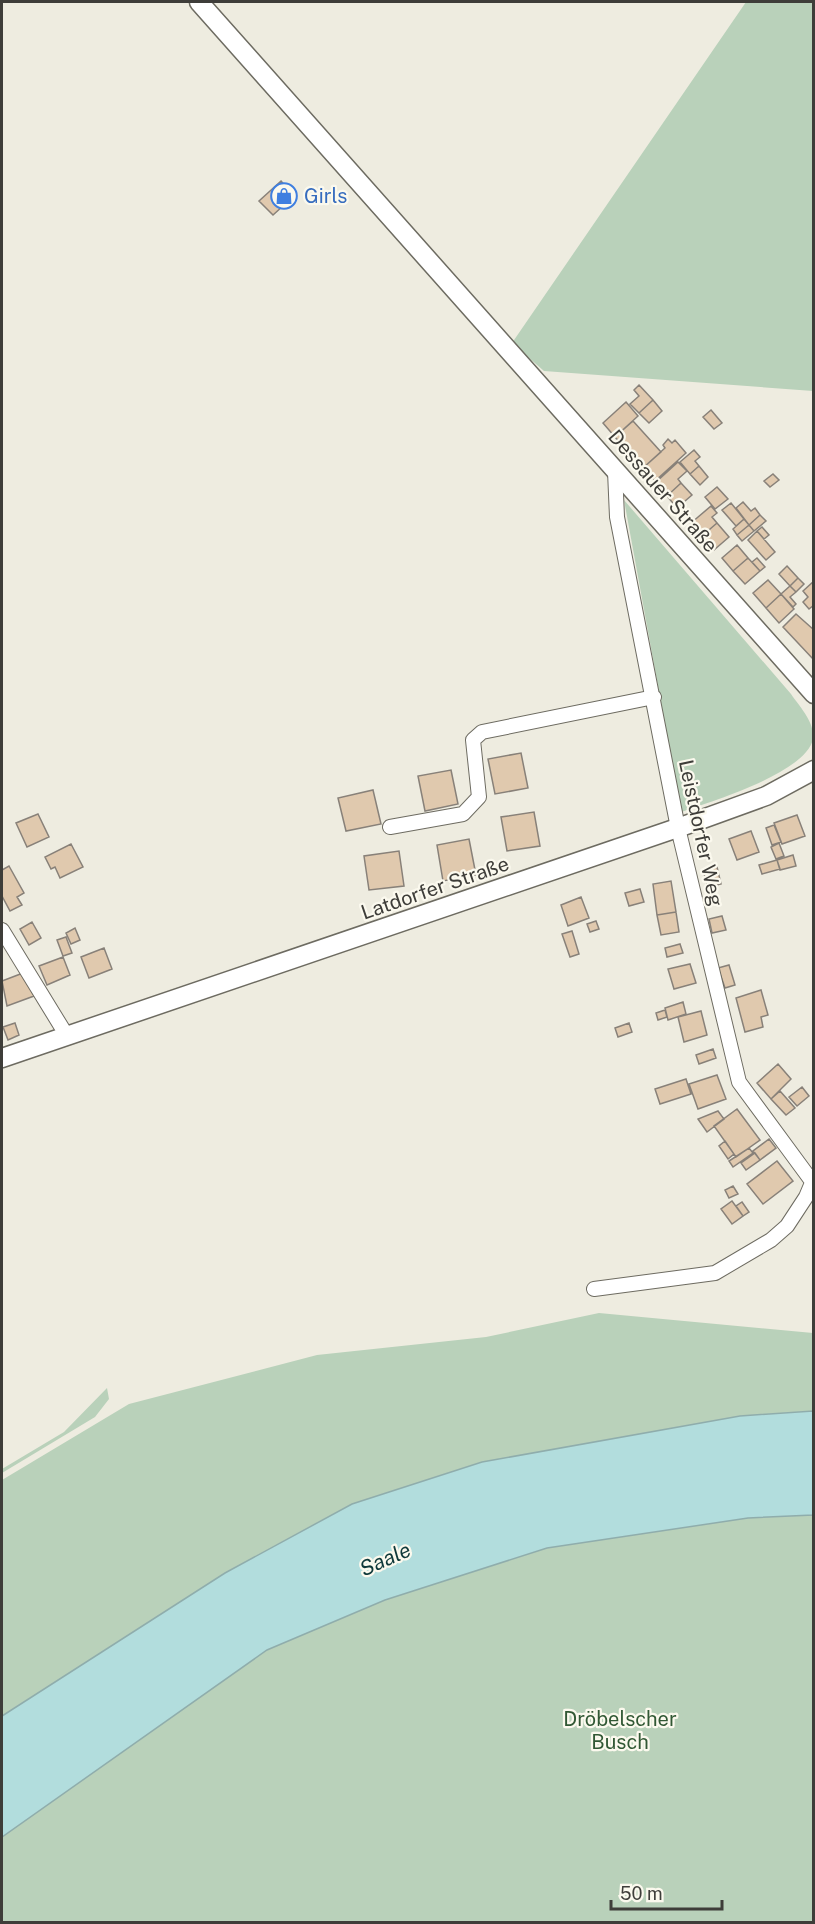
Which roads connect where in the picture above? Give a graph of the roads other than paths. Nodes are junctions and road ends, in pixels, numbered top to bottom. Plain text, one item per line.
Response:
1 (199, 2) edge
2 (615, 471) junction
3 (813, 694) edge
4 (654, 697) junction
5 (813, 770) edge
6 (390, 827) dead end
7 (678, 828) junction
8 (2, 930) edge
9 (67, 1036) junction
10 (2, 1058) edge
11 (812, 1179) edge
12 (594, 1289) dead end

1 - 2 main road, Dessauer Straße
2 - 3 main road, Dessauer Straße
2 - 4 street, Leistdorfer Weg
4 - 6 street
4 - 7 street, Leistdorfer Weg
5 - 7 main road, Latdorfer Straße
7 - 9 main road, Latdorfer Straße
7 - 11 street, Leistdorfer Weg
8 - 9 street
9 - 10 main road, Latdorfer Straße
11 - 12 street

